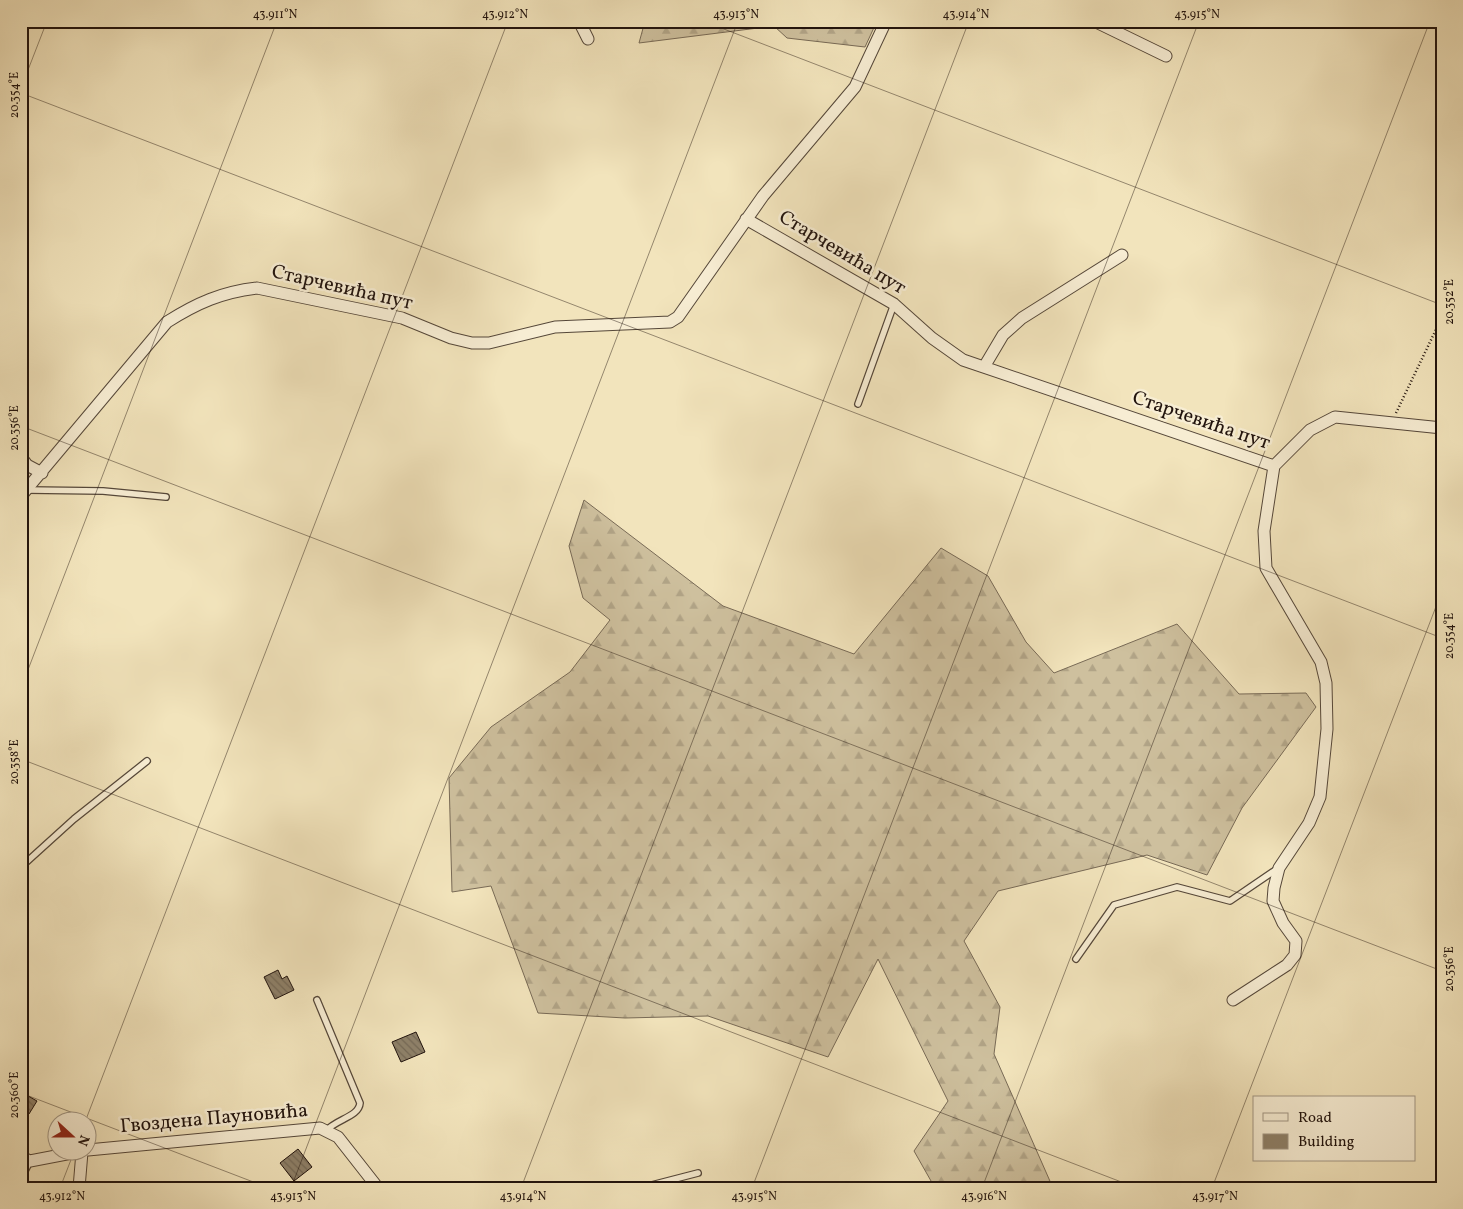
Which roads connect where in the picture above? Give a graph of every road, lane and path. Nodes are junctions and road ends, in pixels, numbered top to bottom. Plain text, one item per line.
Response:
1 (579, 21) edge
2 (886, 21) edge
3 (1094, 21) edge
4 (588, 39) dead end
5 (1166, 56) dead end
6 (746, 219) junction
7 (1122, 255) dead end
8 (894, 304) junction
9 (1442, 317) edge
10 (984, 367) junction
11 (858, 404) dead end
12 (1391, 423) junction
13 (1442, 428) edge
14 (21, 457) edge
15 (1274, 466) junction
16 (42, 473) junction
17 (25, 493) edge
18 (166, 497) dead end
19 (147, 761) dead end
20 (21, 867) edge
21 (1279, 868) junction
22 (1076, 959) dead end
23 (317, 1000) dead end
24 (1233, 1000) dead end
25 (326, 1131) junction
26 (98, 1149) edge
27 (48, 1156) edge
28 (25, 1159) edge
29 (81, 1162) edge
30 (698, 1173) dead end
31 (21, 1179) edge
32 (1442, 1185) edge
33 (79, 1188) edge
34 (378, 1188) edge
35 (640, 1188) edge
36 (1434, 1188) edge

1 - 4 street
2 - 6 street, Старчевића пут
3 - 5 street
6 - 8 street, Старчевића пут
6 - 16 street, Старчевића пут
7 - 10 street
8 - 10 street, Старчевића пут
8 - 11 lane
9 - 12 path
10 - 15 street, Старчевића пут
12 - 13 street
12 - 15 street
14 - 16 street
15 - 21 street, Старчевића пут
16 - 17 street, Старчевића пут
17 - 18 lane
19 - 20 lane
21 - 22 lane
21 - 24 street, Старчевића пут
23 - 25 lane
25 - 26 street, Гвоздена Пауновића
25 - 34 street, Гвоздена Пауновића
27 - 28 street
28 - 31 lane
29 - 33 street
30 - 35 lane
32 - 36 street

